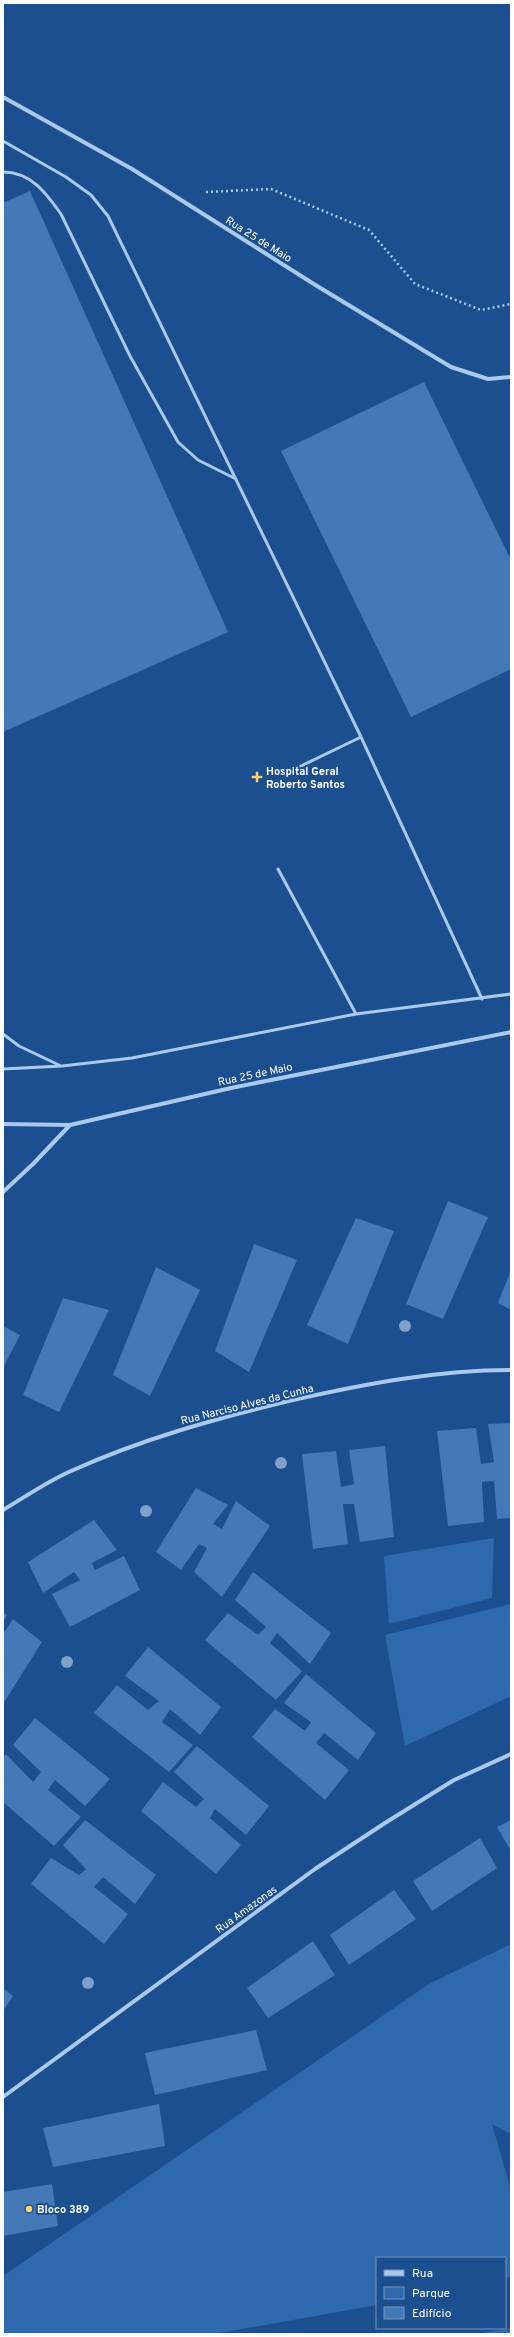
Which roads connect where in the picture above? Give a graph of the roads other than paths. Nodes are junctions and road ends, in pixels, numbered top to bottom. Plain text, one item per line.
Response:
1 (3, 97) edge
2 (3, 141) edge
3 (3, 172) edge
4 (511, 377) edge
5 (236, 478) junction
6 (361, 738) junction
7 (299, 767) dead end
8 (278, 869) dead end
9 (511, 994) edge
10 (482, 999) junction
11 (356, 1014) junction
12 (511, 1032) edge
13 (3, 1034) edge
14 (62, 1066) junction
15 (3, 1069) edge
16 (3, 1124) edge
17 (70, 1125) junction
18 (3, 1192) edge
19 (511, 1370) edge
20 (3, 1510) edge
21 (511, 1754) edge
22 (3, 2097) edge

1 - 4 street, Rua 25 de Maio
2 - 5 lane
3 - 5 lane
5 - 6 lane
6 - 7 lane
6 - 10 lane
8 - 11 lane
9 - 10 lane
10 - 11 lane
11 - 14 lane
12 - 17 street, Rua 25 de Maio
13 - 14 lane
14 - 15 lane
16 - 17 street, Rua 25 de Maio
17 - 18 street
19 - 20 street, Rua Narciso Alves da Cunha
21 - 22 street, Rua Amazonas

